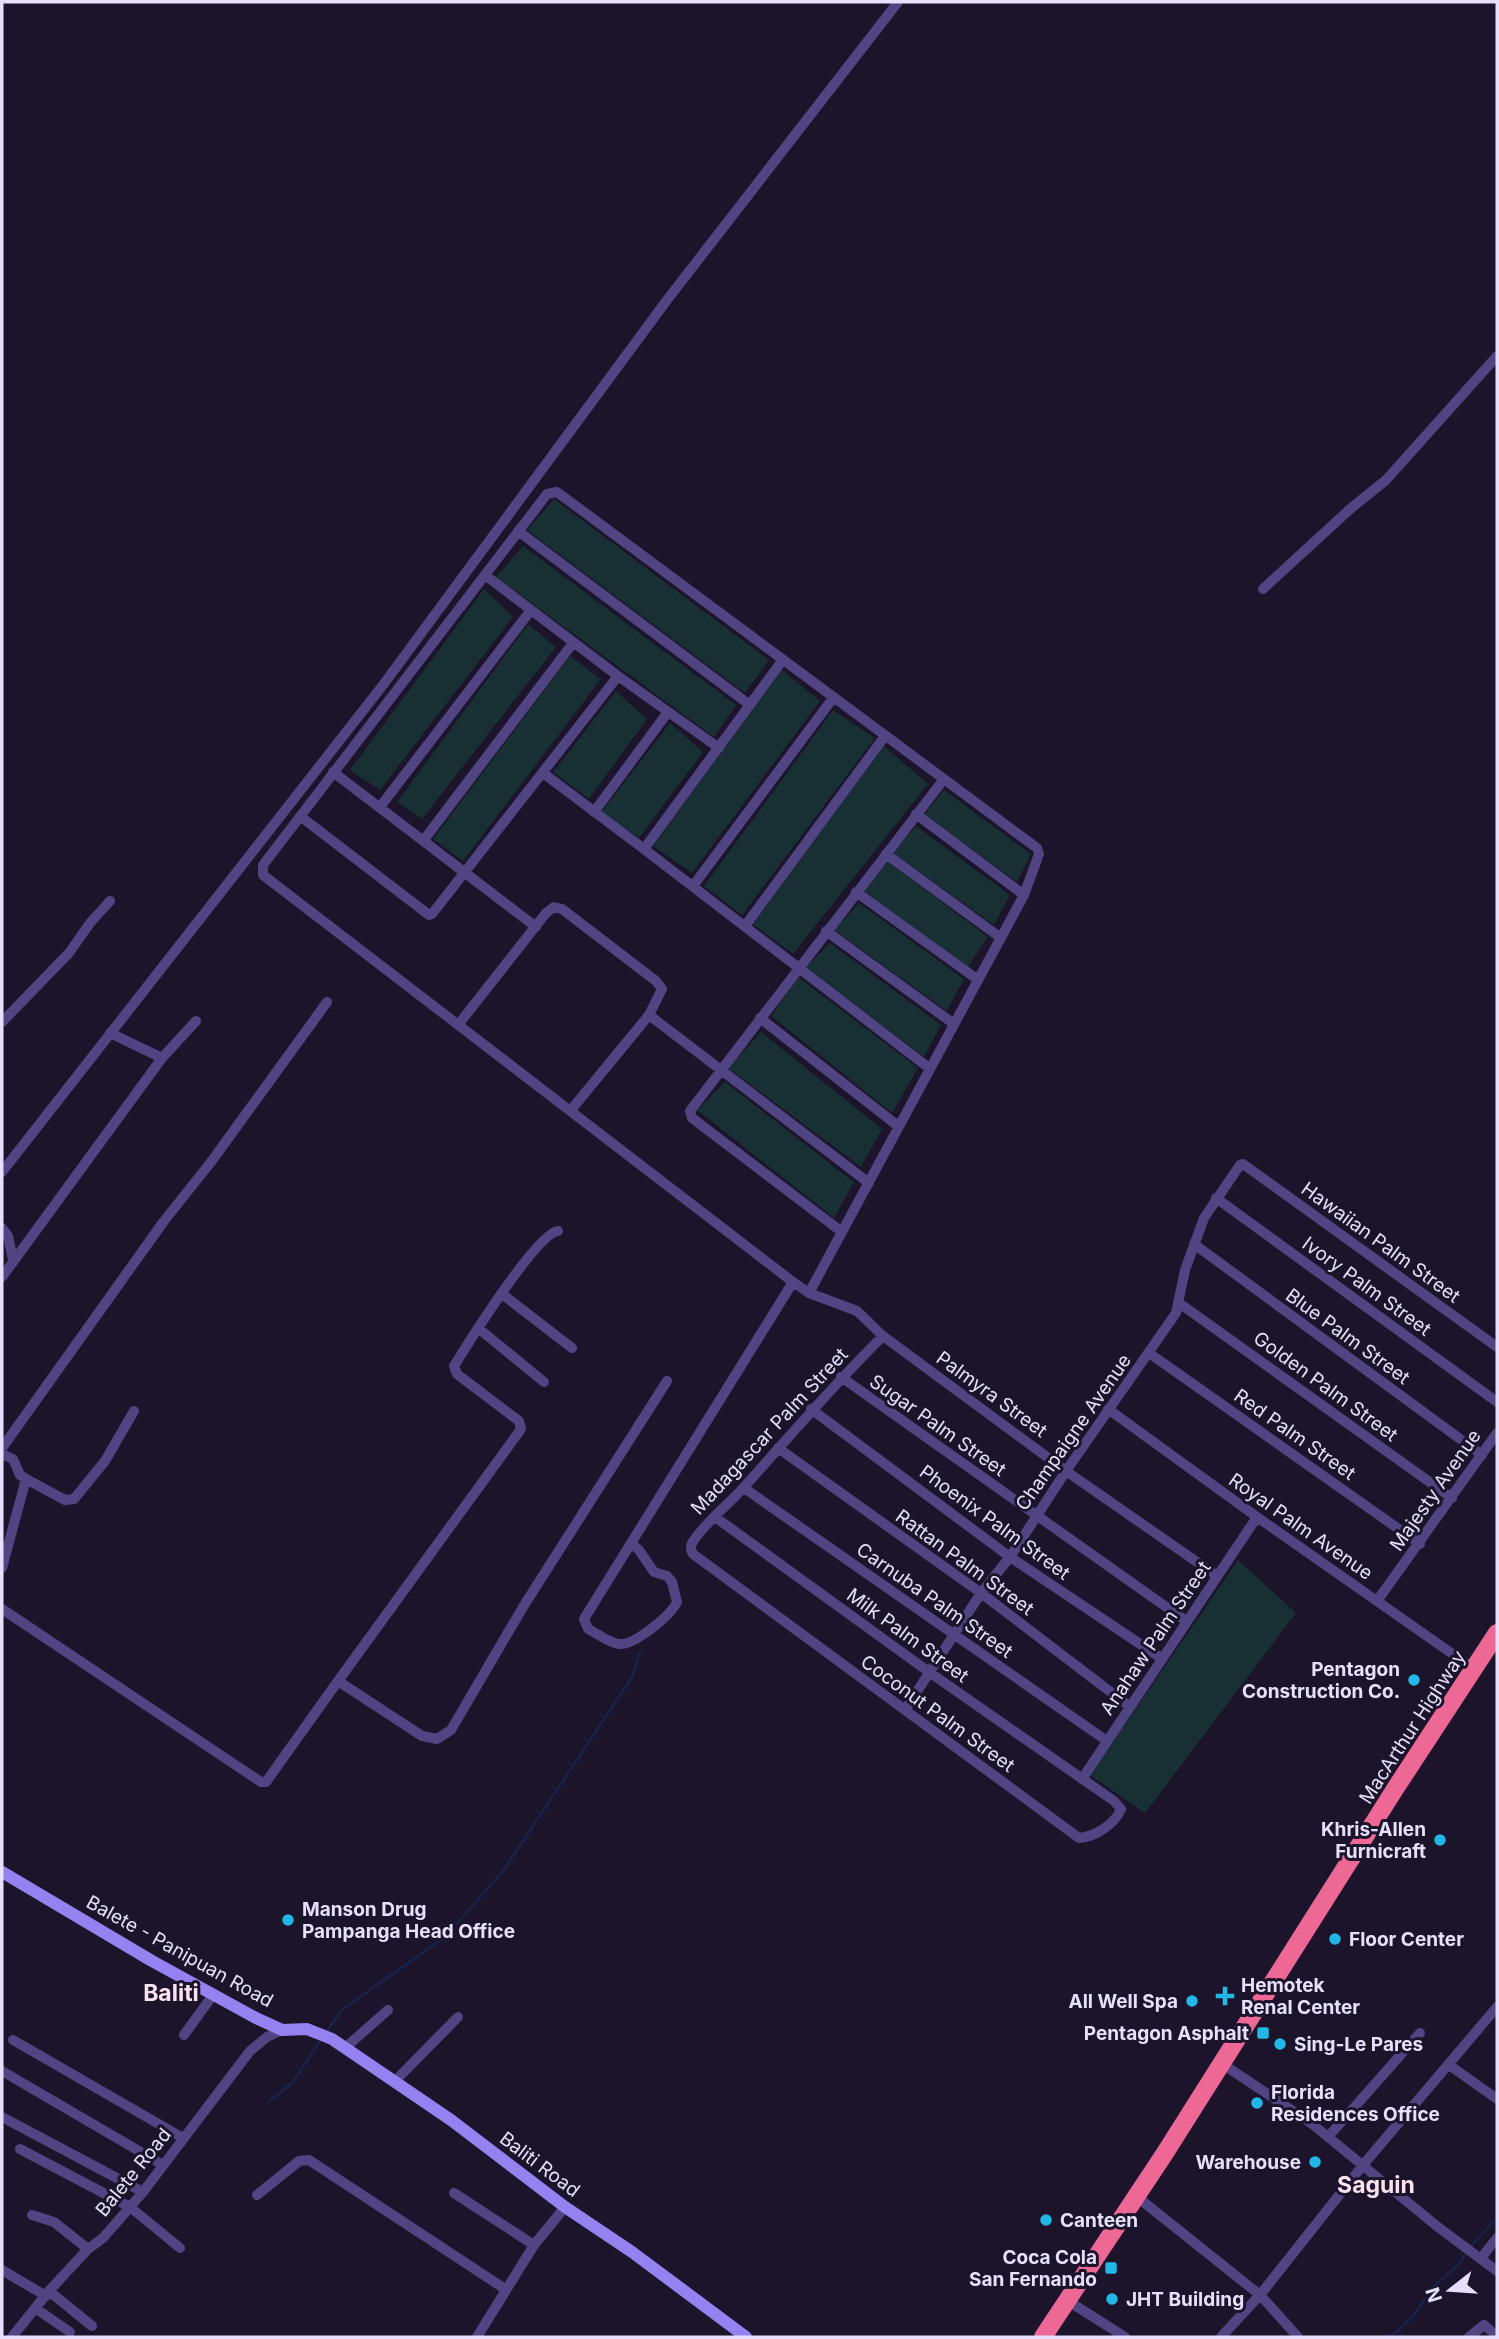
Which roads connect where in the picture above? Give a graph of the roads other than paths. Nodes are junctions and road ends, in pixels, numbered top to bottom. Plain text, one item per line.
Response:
1 (898, 2) edge
2 (1497, 356) edge
3 (518, 531) junction
4 (485, 575) junction
5 (1263, 589) dead end
6 (531, 610) junction
7 (573, 643) junction
8 (782, 661) junction
9 (618, 676) junction
10 (833, 698) junction
11 (750, 705) junction
12 (668, 712) junction
13 (885, 736) junction
14 (719, 748) junction
15 (333, 772) junction
16 (543, 773) junction
17 (944, 779) junction
18 (380, 807) junction
19 (594, 812) junction
20 (916, 814) junction
21 (300, 816) junction
22 (423, 841) junction
23 (644, 849) junction
24 (886, 854) junction
25 (465, 874) junction
26 (693, 886) junction
27 (856, 892) junction
28 (1024, 895) junction
29 (110, 901) dead end
30 (745, 926) junction
31 (536, 927) junction
32 (826, 931) junction
33 (1001, 938) junction
34 (798, 967) junction
35 (977, 979) junction
36 (327, 1002) dead end
37 (649, 1015) junction
38 (760, 1018) junction
39 (196, 1021) dead end
40 (2, 1022) edge
41 (954, 1024) junction
42 (458, 1026) junction
43 (110, 1033) junction
44 (162, 1058) junction
45 (929, 1068) junction
46 (720, 1071) junction
47 (571, 1110) junction
48 (898, 1126) junction
49 (1243, 1164) joint
50 (2, 1172) edge
51 (869, 1182) junction
52 (1216, 1198) junction
53 (2, 1228) edge
54 (558, 1231) dead end
55 (842, 1232) junction
56 (1194, 1244) junction
57 (13, 1260) junction
58 (2, 1277) edge
59 (793, 1282) junction
60 (809, 1293) junction
61 (502, 1294) junction
62 (1179, 1303) junction
63 (478, 1328) junction
64 (883, 1336) junction
65 (572, 1348) dead end
66 (1497, 1348) edge
67 (1149, 1353) junction
68 (841, 1377) junction
69 (667, 1381) dead end
70 (544, 1382) dead end
71 (1497, 1402) edge
72 (811, 1409) junction
73 (1108, 1409) junction
74 (134, 1411) dead end
75 (1497, 1433) edge
76 (2, 1448) edge
77 (778, 1448) junction
78 (2, 1454) edge
79 (1482, 1455) junction
80 (1066, 1471) junction
81 (26, 1479) junction
82 (744, 1488) junction
83 (1452, 1498) junction
84 (1036, 1516) junction
85 (715, 1517) junction
86 (1257, 1517) junction
87 (632, 1544) junction
88 (1420, 1544) junction
89 (693, 1554) joint
90 (1010, 1557) junction
91 (2, 1568) edge
92 (1217, 1576) junction
93 (981, 1593) junction
94 (1377, 1601) junction
95 (2, 1609) edge
96 (1186, 1622) junction
97 (1497, 1633) edge
98 (954, 1634) junction
99 (1161, 1658) junction
100 (1474, 1669) junction
101 (929, 1672) junction
102 (338, 1681) junction
103 (1129, 1706) junction
104 (905, 1710) junction
105 (1107, 1741) junction
106 (1082, 1779) junction
107 (2, 1872) edge
108 (213, 1995) junction
109 (1497, 2007) edge
110 (388, 2010) dead end
111 (458, 2017) dead end
112 (282, 2030) junction
113 (311, 2030) joint
114 (1420, 2033) dead end
115 (184, 2035) dead end
116 (13, 2040) dead end
117 (345, 2048) junction
118 (1221, 2063) junction
119 (1449, 2064) junction
120 (2, 2071) edge
121 (394, 2082) junction
122 (1497, 2099) edge
123 (2, 2118) edge
124 (1328, 2137) junction
125 (183, 2138) junction
126 (20, 2149) dead end
127 (163, 2165) junction
128 (1363, 2165) junction
129 (143, 2192) junction
130 (454, 2193) dead end
131 (257, 2195) dead end
132 (1136, 2196) junction
133 (130, 2207) junction
134 (565, 2207) junction
135 (32, 2215) dead end
136 (1497, 2238) edge
137 (534, 2245) junction
138 (180, 2248) dead end
139 (88, 2249) junction
140 (1479, 2257) junction
141 (2, 2270) edge
142 (1497, 2271) edge
143 (505, 2289) junction
144 (47, 2293) junction
145 (1260, 2295) junction
146 (1068, 2301) junction
147 (35, 2308) junction
148 (92, 2326) dead end
149 (71, 2332) dead end
150 (1117, 2335) edge
151 (1497, 2336) edge
152 (12, 2337) edge
153 (477, 2337) edge
154 (746, 2337) edge
155 (1043, 2337) edge
156 (1221, 2337) edge
157 (1298, 2337) edge
158 (1469, 2337) edge

1 - 43 street
2 - 5 street
3 - 4 street
3 - 8 street
3 - 11 street
4 - 6 street
4 - 15 street
6 - 7 street
6 - 18 street
7 - 9 street
7 - 22 street
8 - 10 street
8 - 11 street
9 - 12 street
9 - 16 street
10 - 13 street
10 - 26 street
11 - 14 street
12 - 14 street
12 - 19 street
13 - 17 street
13 - 30 street
14 - 23 street
15 - 18 street
15 - 21 street
16 - 19 street
16 - 25 street
17 - 20 street
17 - 28 street
18 - 22 street
19 - 23 street
20 - 24 street
20 - 28 street
21 - 25 street
21 - 42 street, Palmyra Street
22 - 25 street
23 - 26 street
24 - 27 street
24 - 33 street
25 - 31 street
26 - 30 street
27 - 32 street
27 - 35 street
28 - 33 street
29 - 40 street
30 - 34 street
31 - 37 street
31 - 42 street
32 - 34 street
32 - 41 street
33 - 35 street
34 - 38 street
34 - 45 street
35 - 41 street
36 - 76 street
37 - 46 street
37 - 47 street
38 - 46 street
38 - 48 street
39 - 44 street
41 - 45 street
42 - 47 street, Palmyra Street
43 - 44 street
43 - 50 street
44 - 57 street
45 - 48 street
46 - 51 street
46 - 55 street
47 - 59 street, Palmyra Street
48 - 51 street
49 - 52 street, Champaigne Avenue
49 - 66 street, Hawaiian Palm Street
51 - 55 street
52 - 56 street, Champaigne Avenue
52 - 71 street, Ivory Palm Street
53 - 57 street
54 - 61 street
55 - 60 street
56 - 62 street, Champaigne Avenue
56 - 79 street, Blue Palm Street
57 - 58 street
59 - 60 street, Palmyra Street
59 - 87 street
60 - 64 street, Palmyra Street
61 - 63 street
61 - 65 street
62 - 67 street, Champaigne Avenue
62 - 83 street, Golden Palm Street
63 - 70 street
63 - 102 street
64 - 68 street, Madagascar Palm Street
64 - 80 street, Palmyra Street
67 - 73 street, Champaigne Avenue
67 - 88 street, Red Palm Street
68 - 72 street, Madagascar Palm Street
68 - 84 street, Sugar Palm Street
69 - 102 street
72 - 77 street, Madagascar Palm Street
72 - 90 street, Phoenix Palm Street
73 - 80 street, Champaigne Avenue
73 - 86 street, Royal Palm Avenue
74 - 81 street
75 - 79 street, Majesty Avenue
77 - 82 street, Madagascar Palm Street
77 - 93 street, Rattan Palm Street
78 - 81 street
79 - 83 street, Majesty Avenue
80 - 84 street, Champaigne Avenue
80 - 92 street, Palmyra Street
81 - 91 street
82 - 85 street, Madagascar Palm Street
82 - 98 street, Carnuba Palm Street
83 - 88 street, Majesty Avenue
84 - 90 street, Champaigne Avenue
84 - 96 street, Sugar Palm Street
85 - 89 street, Madagascar Palm Street
85 - 101 street, Milk Palm Street
86 - 92 street, Anahaw Palm Street
86 - 94 street, Royal Palm Avenue
87 - 87 street
88 - 94 street, Majesty Avenue
89 - 104 street, Coconut Palm Street
90 - 93 street, Champaigne Avenue
90 - 99 street, Phoenix Palm Street
92 - 96 street, Anahaw Palm Street
93 - 98 street, Champaigne Avenue
93 - 103 street, Rattan Palm Street
94 - 100 street, Royal Palm Avenue
95 - 102 street
96 - 99 street, Anahaw Palm Street
97 - 100 highway, MacArthur Highway
98 - 101 street, Champaigne Avenue
98 - 105 street, Carnuba Palm Street
99 - 103 street, Anahaw Palm Street
100 - 118 highway, MacArthur Highway
101 - 104 street, Champaigne Avenue
101 - 106 street, Milk Palm Street
103 - 105 street, Anahaw Palm Street
104 - 106 street, Coconut Palm Street
105 - 106 street, Anahaw Palm Street
107 - 108 main road, Balete - Panipuan Road
108 - 112 main road, Balete - Panipuan Road
108 - 115 street
109 - 119 street
110 - 117 street
111 - 121 street
112 - 113 main road, Balete - Panipuan Road
112 - 125 street, Balete Road
113 - 117 main road, Baliti Road
114 - 124 street
116 - 125 street
117 - 121 main road, Baliti Road
118 - 124 street
118 - 132 highway, MacArthur Highway
119 - 122 street
119 - 128 street
120 - 127 street
121 - 134 main road, Baliti Road
123 - 129 street
124 - 128 street
125 - 127 street, Balete Road
126 - 133 street
127 - 129 street, Balete Road
128 - 140 street
128 - 145 street
129 - 133 street, Balete Road
130 - 137 street
131 - 143 street
132 - 145 street
132 - 146 highway, MacArthur Highway
133 - 138 street
133 - 139 street, Balete Road
134 - 137 street
134 - 154 main road, Baliti Road
135 - 139 street
136 - 140 street
137 - 143 street
139 - 144 street, Balete Road
140 - 142 street
141 - 144 street
143 - 153 street
144 - 147 street, Balete Road
144 - 148 street
145 - 156 street
145 - 157 street
146 - 150 street
146 - 155 highway, MacArthur Highway
147 - 149 street
147 - 152 street, Balete Road
151 - 158 street

